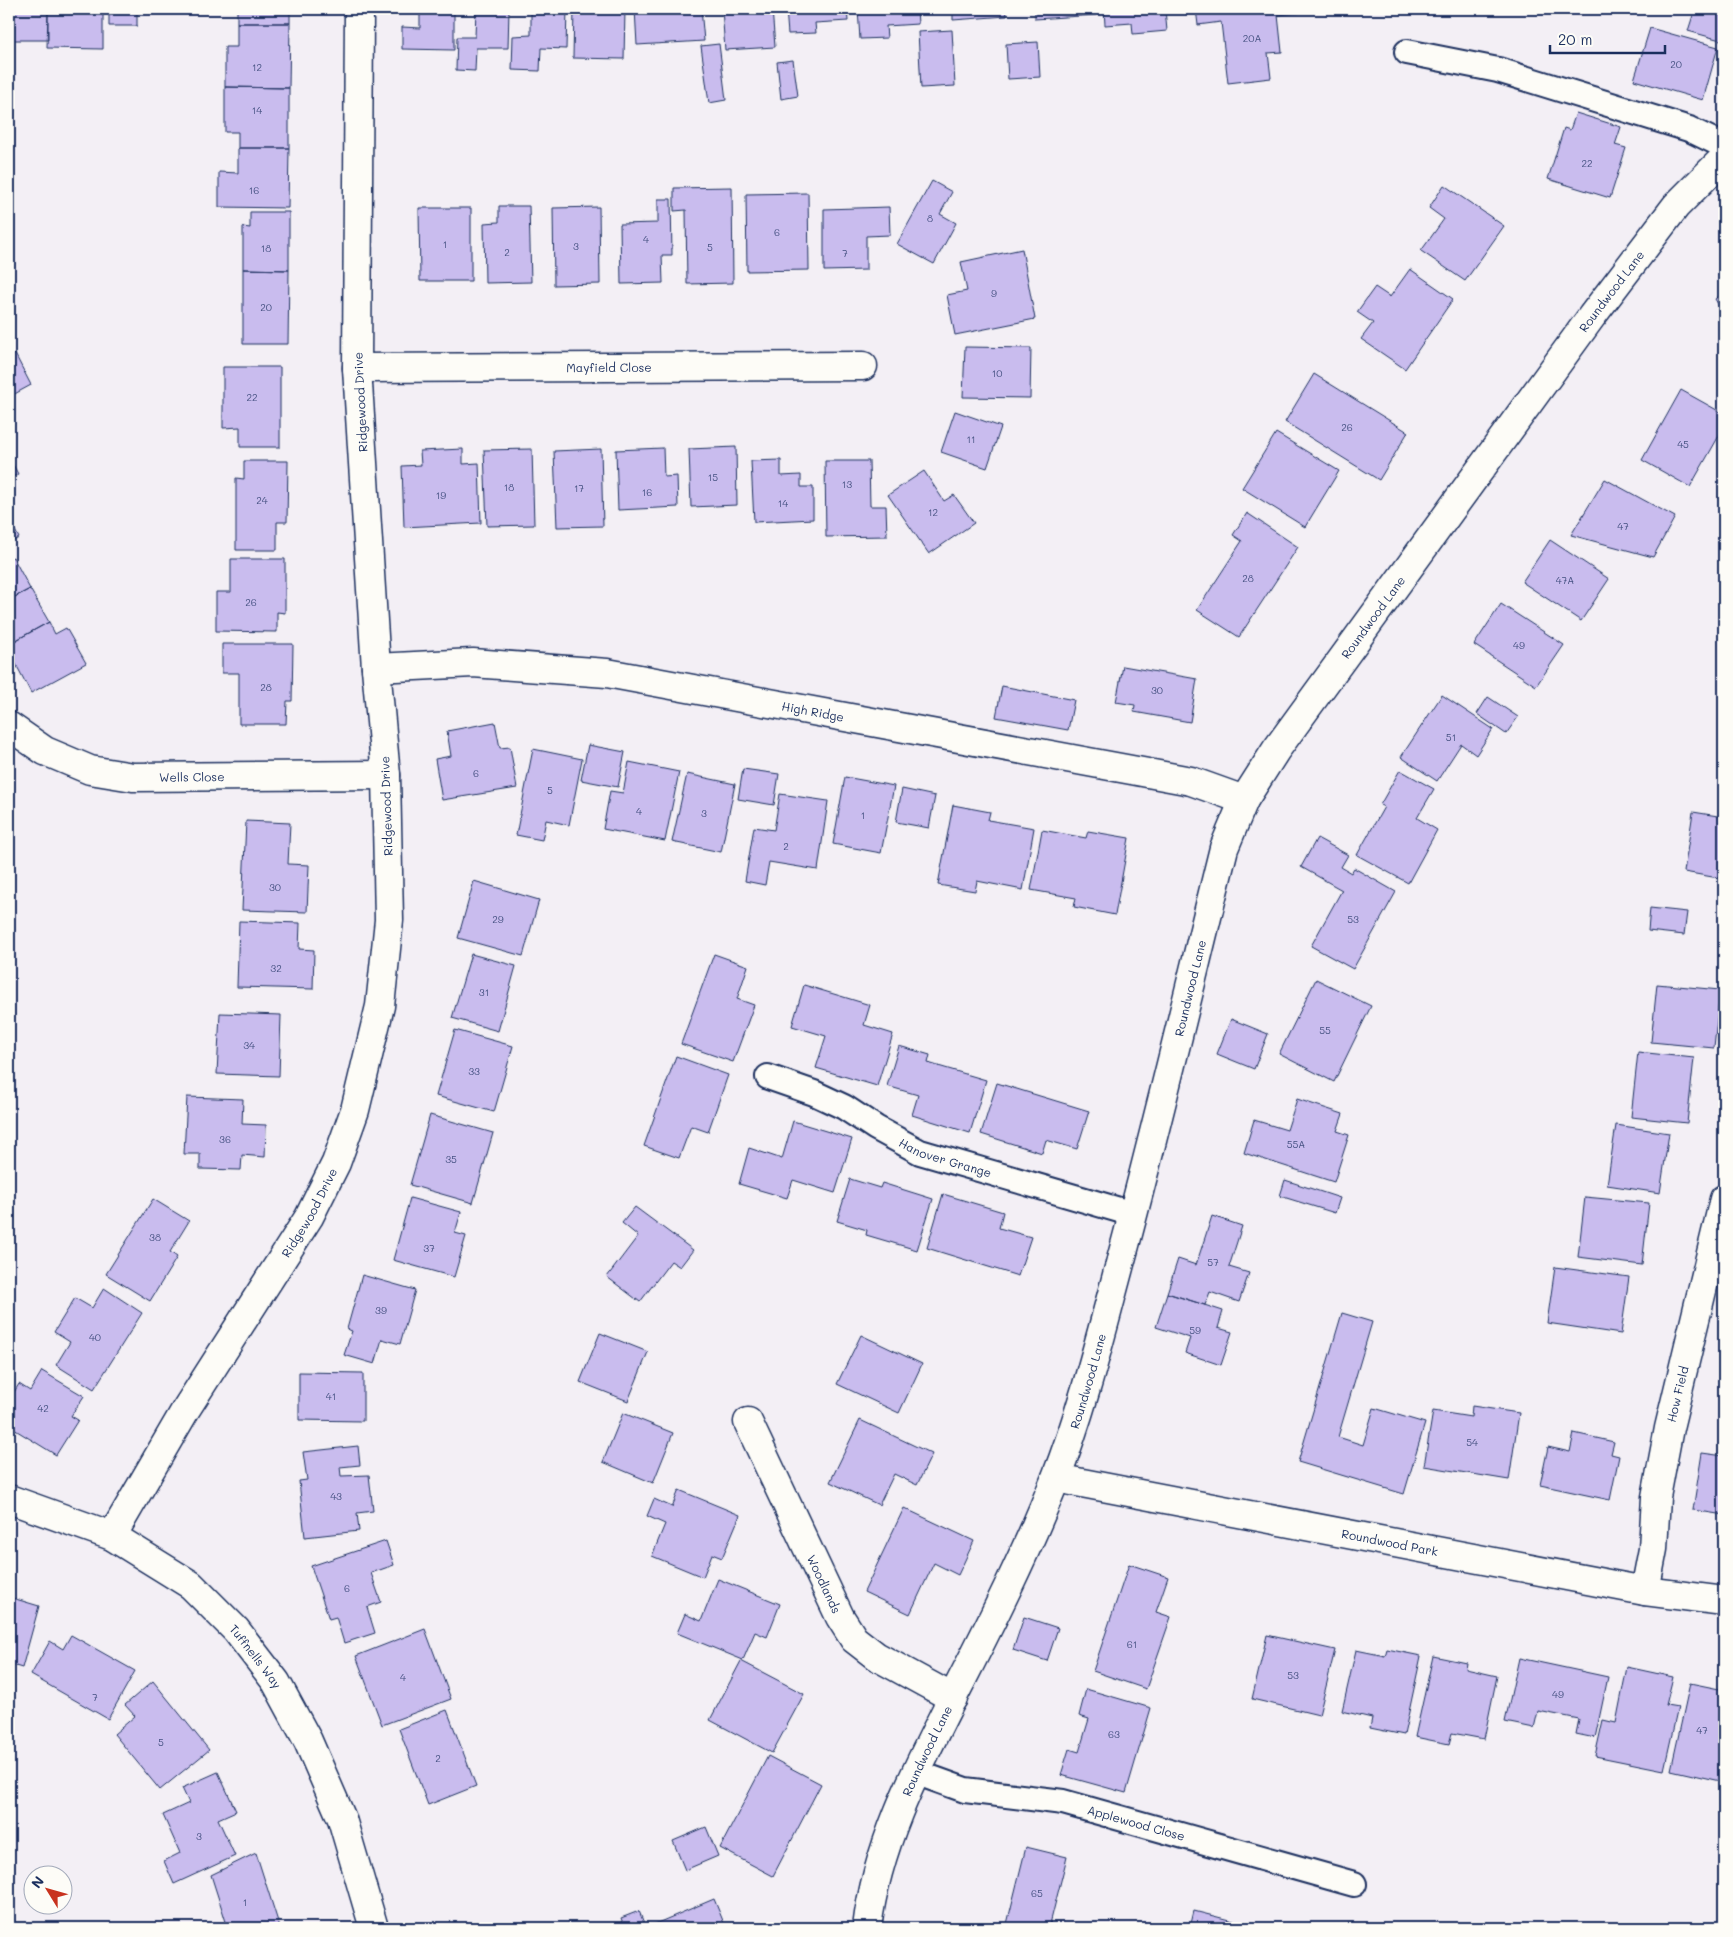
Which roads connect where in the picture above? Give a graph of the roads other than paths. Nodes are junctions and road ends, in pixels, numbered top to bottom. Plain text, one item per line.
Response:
1 (359, 9) edge
2 (1407, 52) dead end
3 (1724, 146) edge
4 (1724, 158) edge
5 (863, 366) dead end
6 (357, 368) junction
7 (376, 668) junction
8 (9, 726) edge
9 (386, 775) junction
10 (1244, 800) junction
11 (768, 1077) dead end
12 (1724, 1199) edge
13 (1133, 1214) junction
14 (748, 1422) dead end
15 (1056, 1478) junction
16 (9, 1499) edge
17 (112, 1536) junction
18 (1645, 1591) junction
19 (1724, 1601) edge
20 (953, 1698) junction
21 (915, 1772) junction
22 (1354, 1884) dead end
23 (374, 1928) edge
24 (867, 1928) edge

1 - 6 street, Ridgewood Drive
2 - 3 lane
4 - 10 street, Roundwood Lane
5 - 6 street, Mayfield Close
6 - 7 street, Ridgewood Drive
7 - 9 street, Ridgewood Drive
7 - 10 street, High Ridge
8 - 9 street, Wells Close
9 - 17 street, Ridgewood Drive
10 - 13 street, Roundwood Lane
11 - 13 lane, Hanover Grange
12 - 18 street, How Field
13 - 15 street, Roundwood Lane
14 - 20 street, Woodlands
15 - 18 street, Roundwood Park
15 - 20 street, Roundwood Lane
16 - 17 street, Tuffnells Way
17 - 23 street, Tuffnells Way
18 - 19 street, Roundwood Park
20 - 21 street, Roundwood Lane
21 - 22 lane, Applewood Close
21 - 24 street, Roundwood Lane

